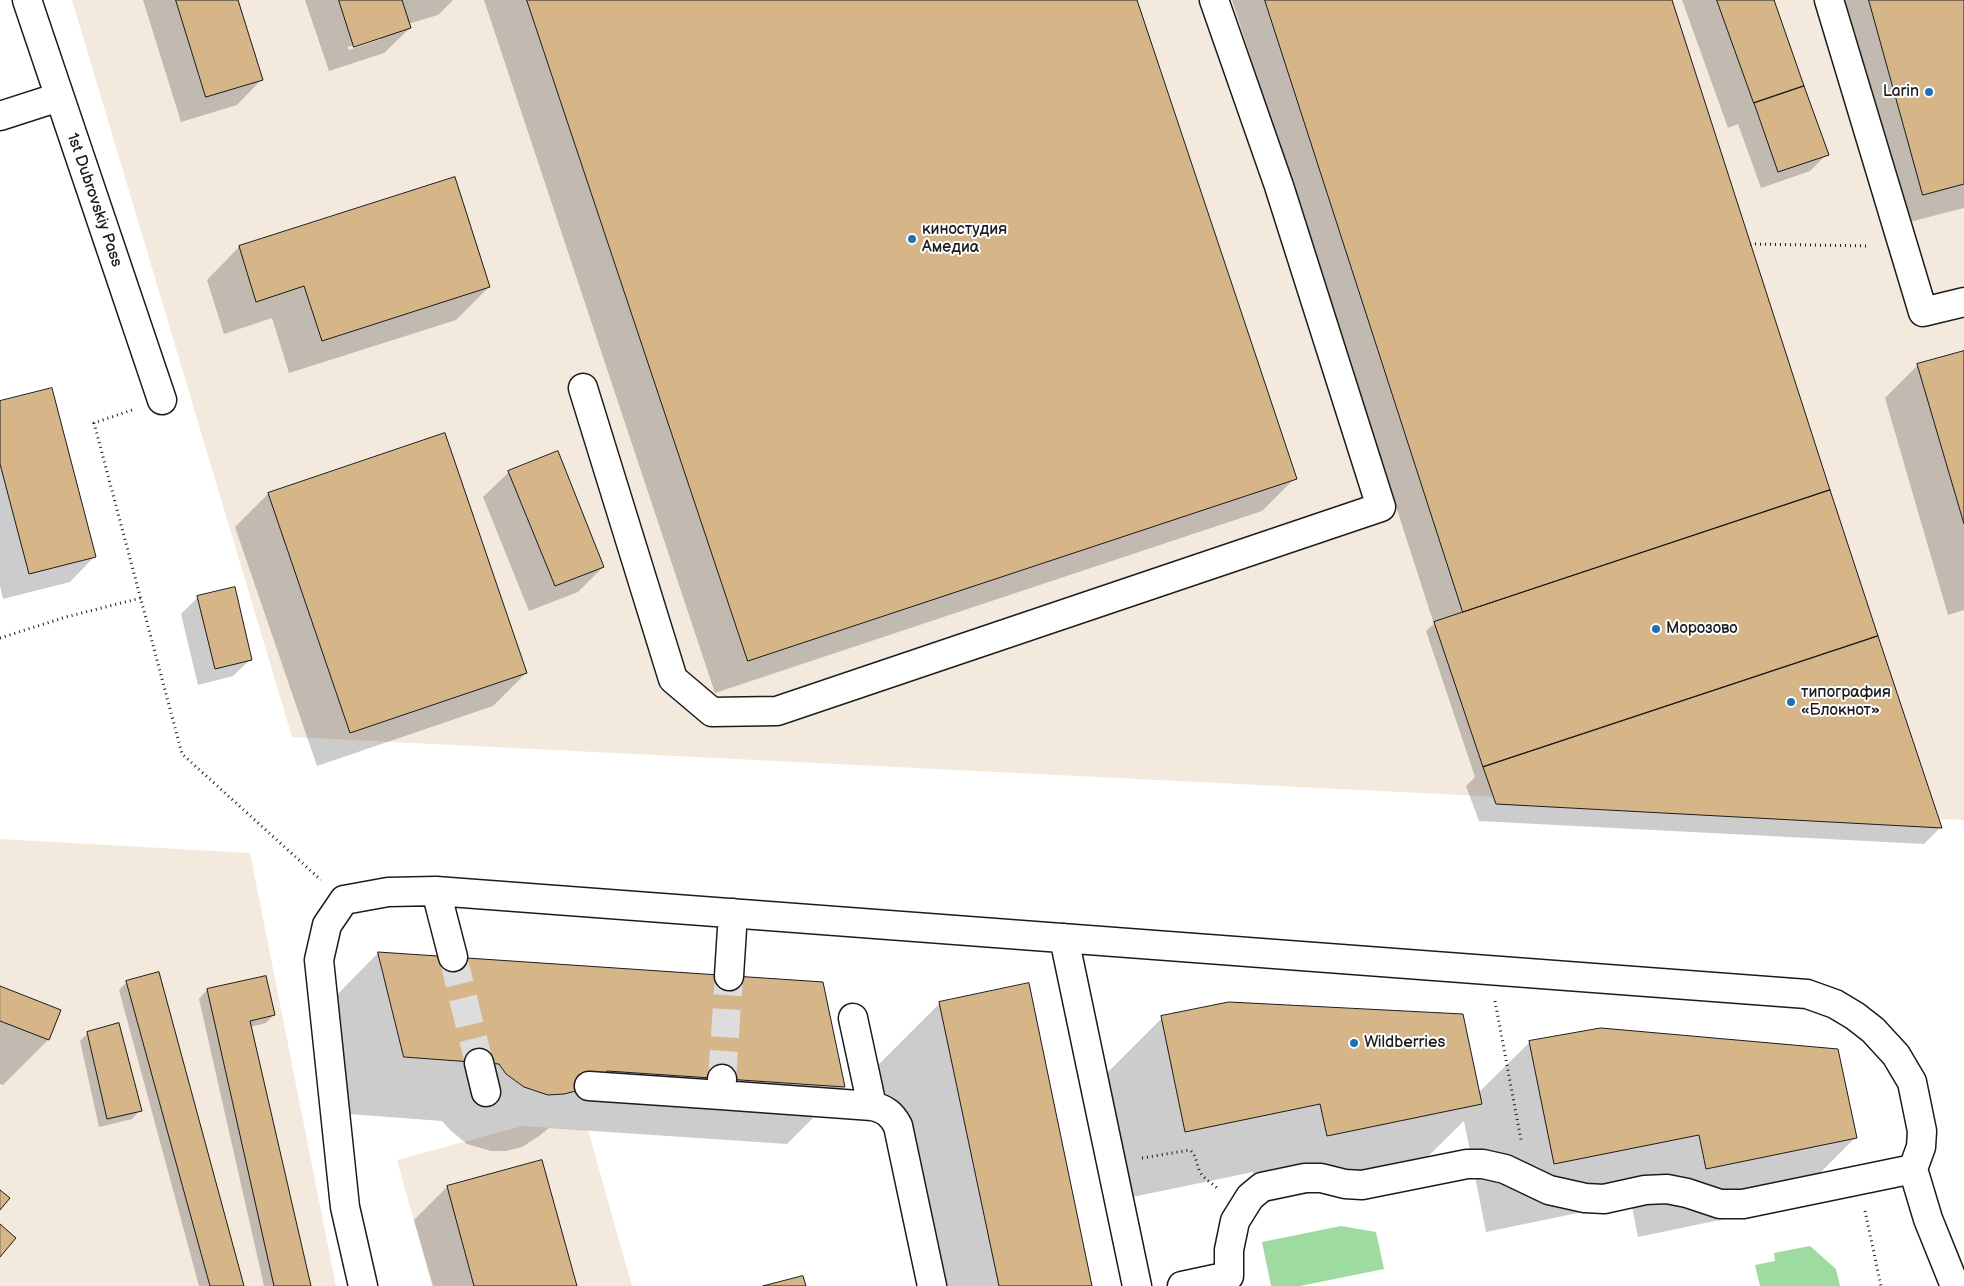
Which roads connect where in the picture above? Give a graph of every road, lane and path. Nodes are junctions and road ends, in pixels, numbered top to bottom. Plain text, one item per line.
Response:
1 (27, 0) edge
2 (1214, 0) edge
3 (1829, 0) edge
4 (59, 97) junction
5 (0, 116) edge
6 (1750, 244) dead end
7 (1903, 247) junction
8 (1964, 302) edge
9 (583, 388) dead end
10 (162, 400) joint
11 (140, 598) junction
12 (0, 638) edge
13 (436, 891) junction
14 (344, 900) junction
15 (733, 913) junction
16 (1064, 938) junction
17 (453, 957) tunnel mouth
18 (1489, 970) junction
19 (729, 976) tunnel mouth
20 (853, 1018) dead end
21 (478, 1063) tunnel mouth
22 (588, 1086) dead end
23 (486, 1092) dead end
24 (872, 1106) junction
25 (1111, 1165) junction
26 (1913, 1169) junction
27 (1529, 1180) junction
28 (1859, 1180) junction
29 (1241, 1208) junction
30 (1181, 1281) edge
31 (1230, 1281) edge
32 (363, 1286) edge
33 (932, 1286) edge
34 (1137, 1286) edge
35 (1881, 1286) edge
36 (1955, 1286) edge

1 - 4 street, 1st Dubrovskiy Pass
2 - 9 street
3 - 7 street
4 - 5 street
4 - 10 street, 1st Dubrovskiy Pass
6 - 7 path
7 - 8 street
10 - 11 path
11 - 12 path
11 - 14 path
13 - 14 street
13 - 15 street
13 - 17 street
14 - 32 street
15 - 16 street
15 - 19 street
16 - 18 street
16 - 25 street
18 - 26 street
18 - 27 path
20 - 24 street
21 - 23 street
22 - 24 street
24 - 33 street
25 - 29 path
25 - 34 street
26 - 28 street
26 - 36 street
27 - 28 street
27 - 29 street
28 - 35 path
29 - 31 street
30 - 31 street

